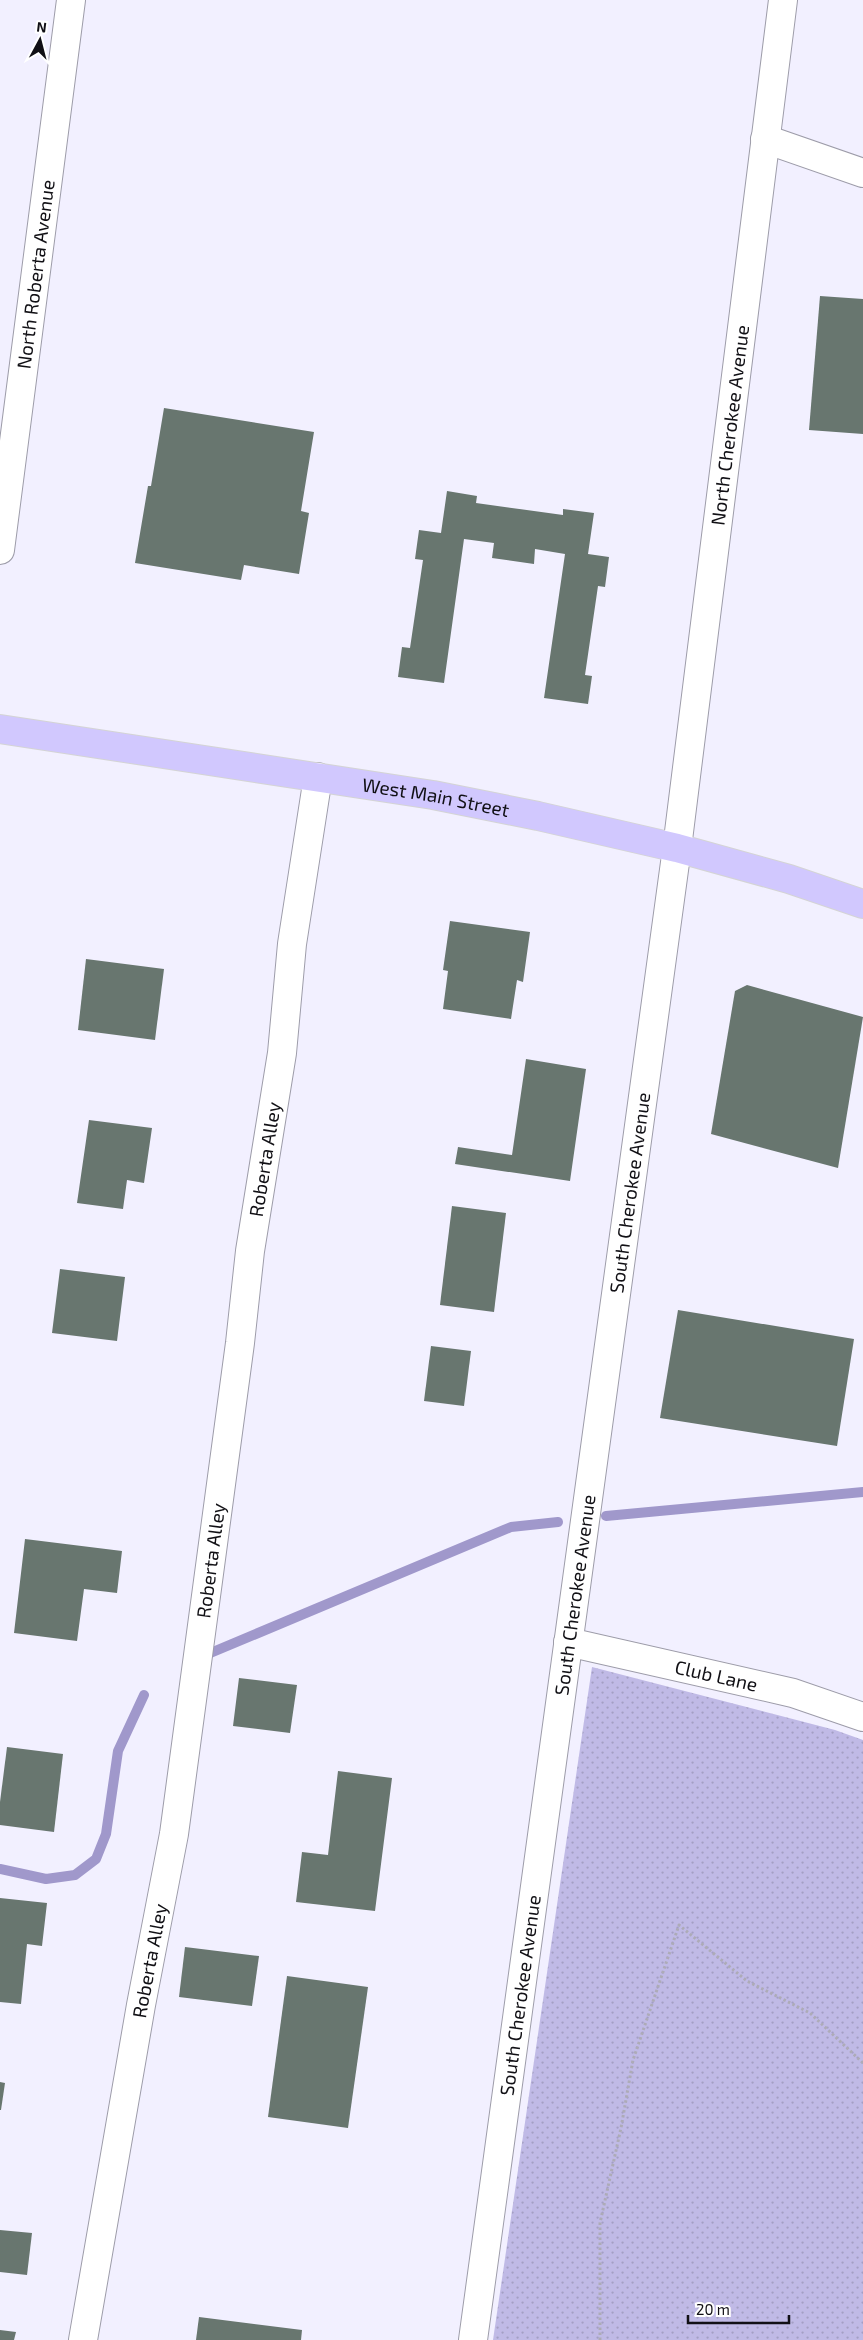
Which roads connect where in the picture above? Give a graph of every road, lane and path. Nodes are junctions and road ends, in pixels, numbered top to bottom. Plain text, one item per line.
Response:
1 (71, 0) edge
2 (782, 0) edge
3 (766, 139) junction
4 (863, 174) edge
5 (0, 550) edge
6 (0, 730) edge
7 (318, 778) junction
8 (678, 848) junction
9 (863, 904) edge
10 (568, 1642) junction
11 (863, 1717) edge
12 (863, 2063) edge
13 (83, 2340) edge
14 (473, 2340) edge
15 (600, 2340) edge

1 - 5 street, North Roberta Avenue
2 - 3 street, North Cherokee Avenue
3 - 4 street
3 - 8 street, North Cherokee Avenue
6 - 7 main road, West Main Street
7 - 8 main road, West Main Street
7 - 13 street, Roberta Alley
8 - 9 main road, West Main Street
8 - 10 street, South Cherokee Avenue
10 - 11 street, Club Lane
10 - 14 street, South Cherokee Avenue
12 - 15 path

